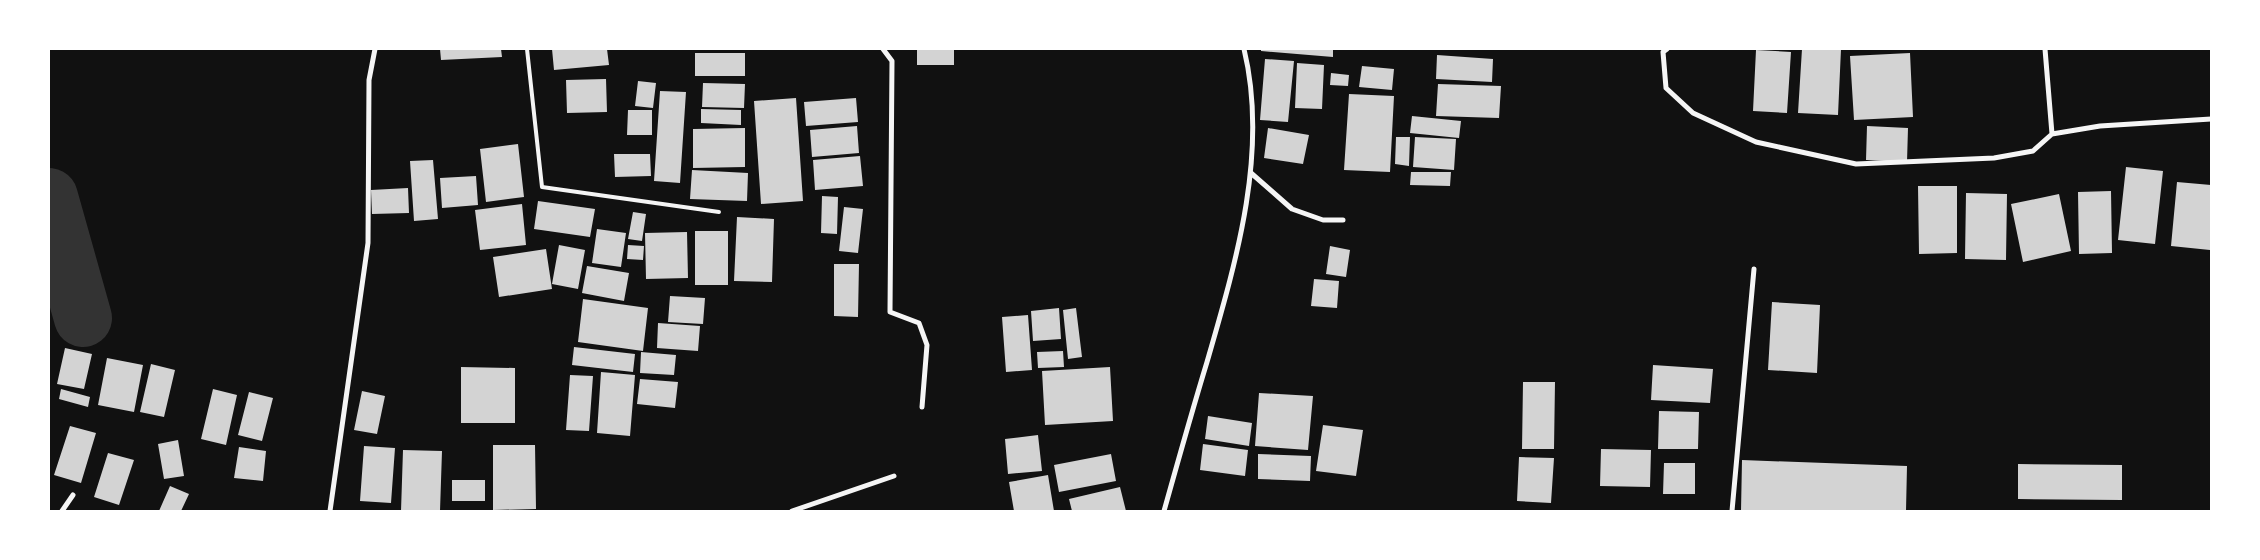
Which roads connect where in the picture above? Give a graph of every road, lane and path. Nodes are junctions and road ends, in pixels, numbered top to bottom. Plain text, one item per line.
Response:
1 (375, 49) edge
2 (527, 49) edge
3 (882, 49) edge
4 (1244, 49) edge
5 (1667, 49) edge
6 (2045, 49) edge
7 (2211, 119) edge
8 (2052, 134) junction
9 (1251, 173) junction
10 (719, 212) dead end
11 (1343, 220) dead end
12 (1754, 269) dead end
13 (922, 407) dead end
14 (894, 476) dead end
15 (73, 495) dead end
16 (62, 511) edge
17 (330, 511) edge
18 (792, 511) edge
19 (1164, 511) edge
20 (1732, 511) edge

1 - 17 street
2 - 10 lane
3 - 13 street
4 - 9 street
5 - 8 street
6 - 8 street
7 - 8 street
9 - 11 street
9 - 19 street
12 - 20 street
14 - 18 street
15 - 16 street

